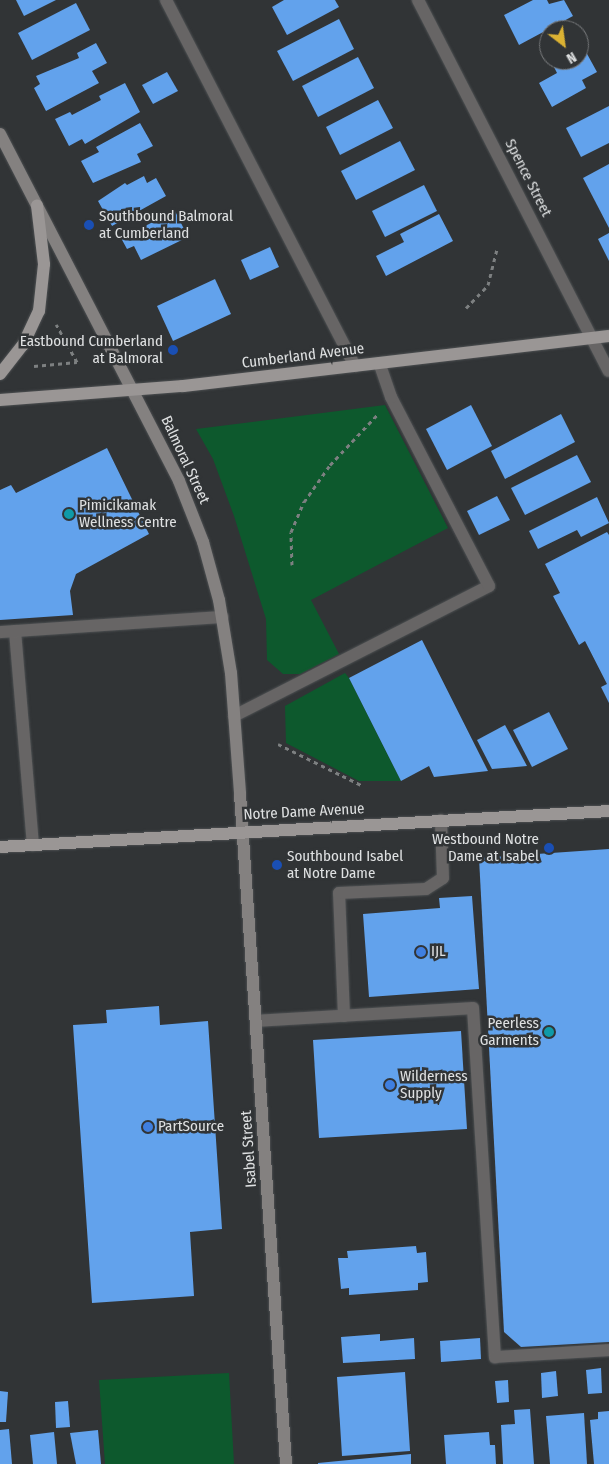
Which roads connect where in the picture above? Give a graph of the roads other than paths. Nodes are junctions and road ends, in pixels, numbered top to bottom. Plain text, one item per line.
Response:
1 (166, 0) edge
2 (418, 0) edge
3 (0, 134) edge
4 (37, 205) junction
5 (609, 336) edge
6 (592, 338) junction
7 (379, 363) junction
8 (354, 366) junction
9 (609, 371) edge
10 (0, 374) edge
11 (133, 391) junction
12 (0, 400) edge
13 (222, 616) junction
14 (15, 631) junction
15 (0, 632) edge
16 (234, 716) junction
17 (609, 811) edge
18 (441, 820) junction
19 (243, 831) junction
20 (33, 845) junction
21 (0, 847) edge
22 (344, 1016) junction
23 (256, 1021) junction
24 (609, 1350) edge
25 (286, 1464) edge

1 - 8 street
2 - 6 street, Spence Street
3 - 4 main road, Balmoral Street
4 - 10 main road
4 - 11 main road, Balmoral Street
5 - 6 main road, Cumberland Avenue
6 - 7 main road, Cumberland Avenue
6 - 9 street, Spence Street
7 - 8 main road, Cumberland Avenue
7 - 16 street
8 - 11 main road, Cumberland Avenue
11 - 12 main road, Cumberland Avenue
11 - 13 main road, Balmoral Street
13 - 14 street
13 - 16 main road, Balmoral Street
14 - 15 street
14 - 20 street
16 - 19 main road, Balmoral Street
17 - 18 main road, Notre Dame Avenue
18 - 19 main road, Notre Dame Avenue
18 - 22 street
19 - 20 main road, Notre Dame Avenue
19 - 23 main road, Isabel Street
20 - 21 main road, Notre Dame Avenue
22 - 23 street
22 - 24 street
23 - 25 main road, Isabel Street

